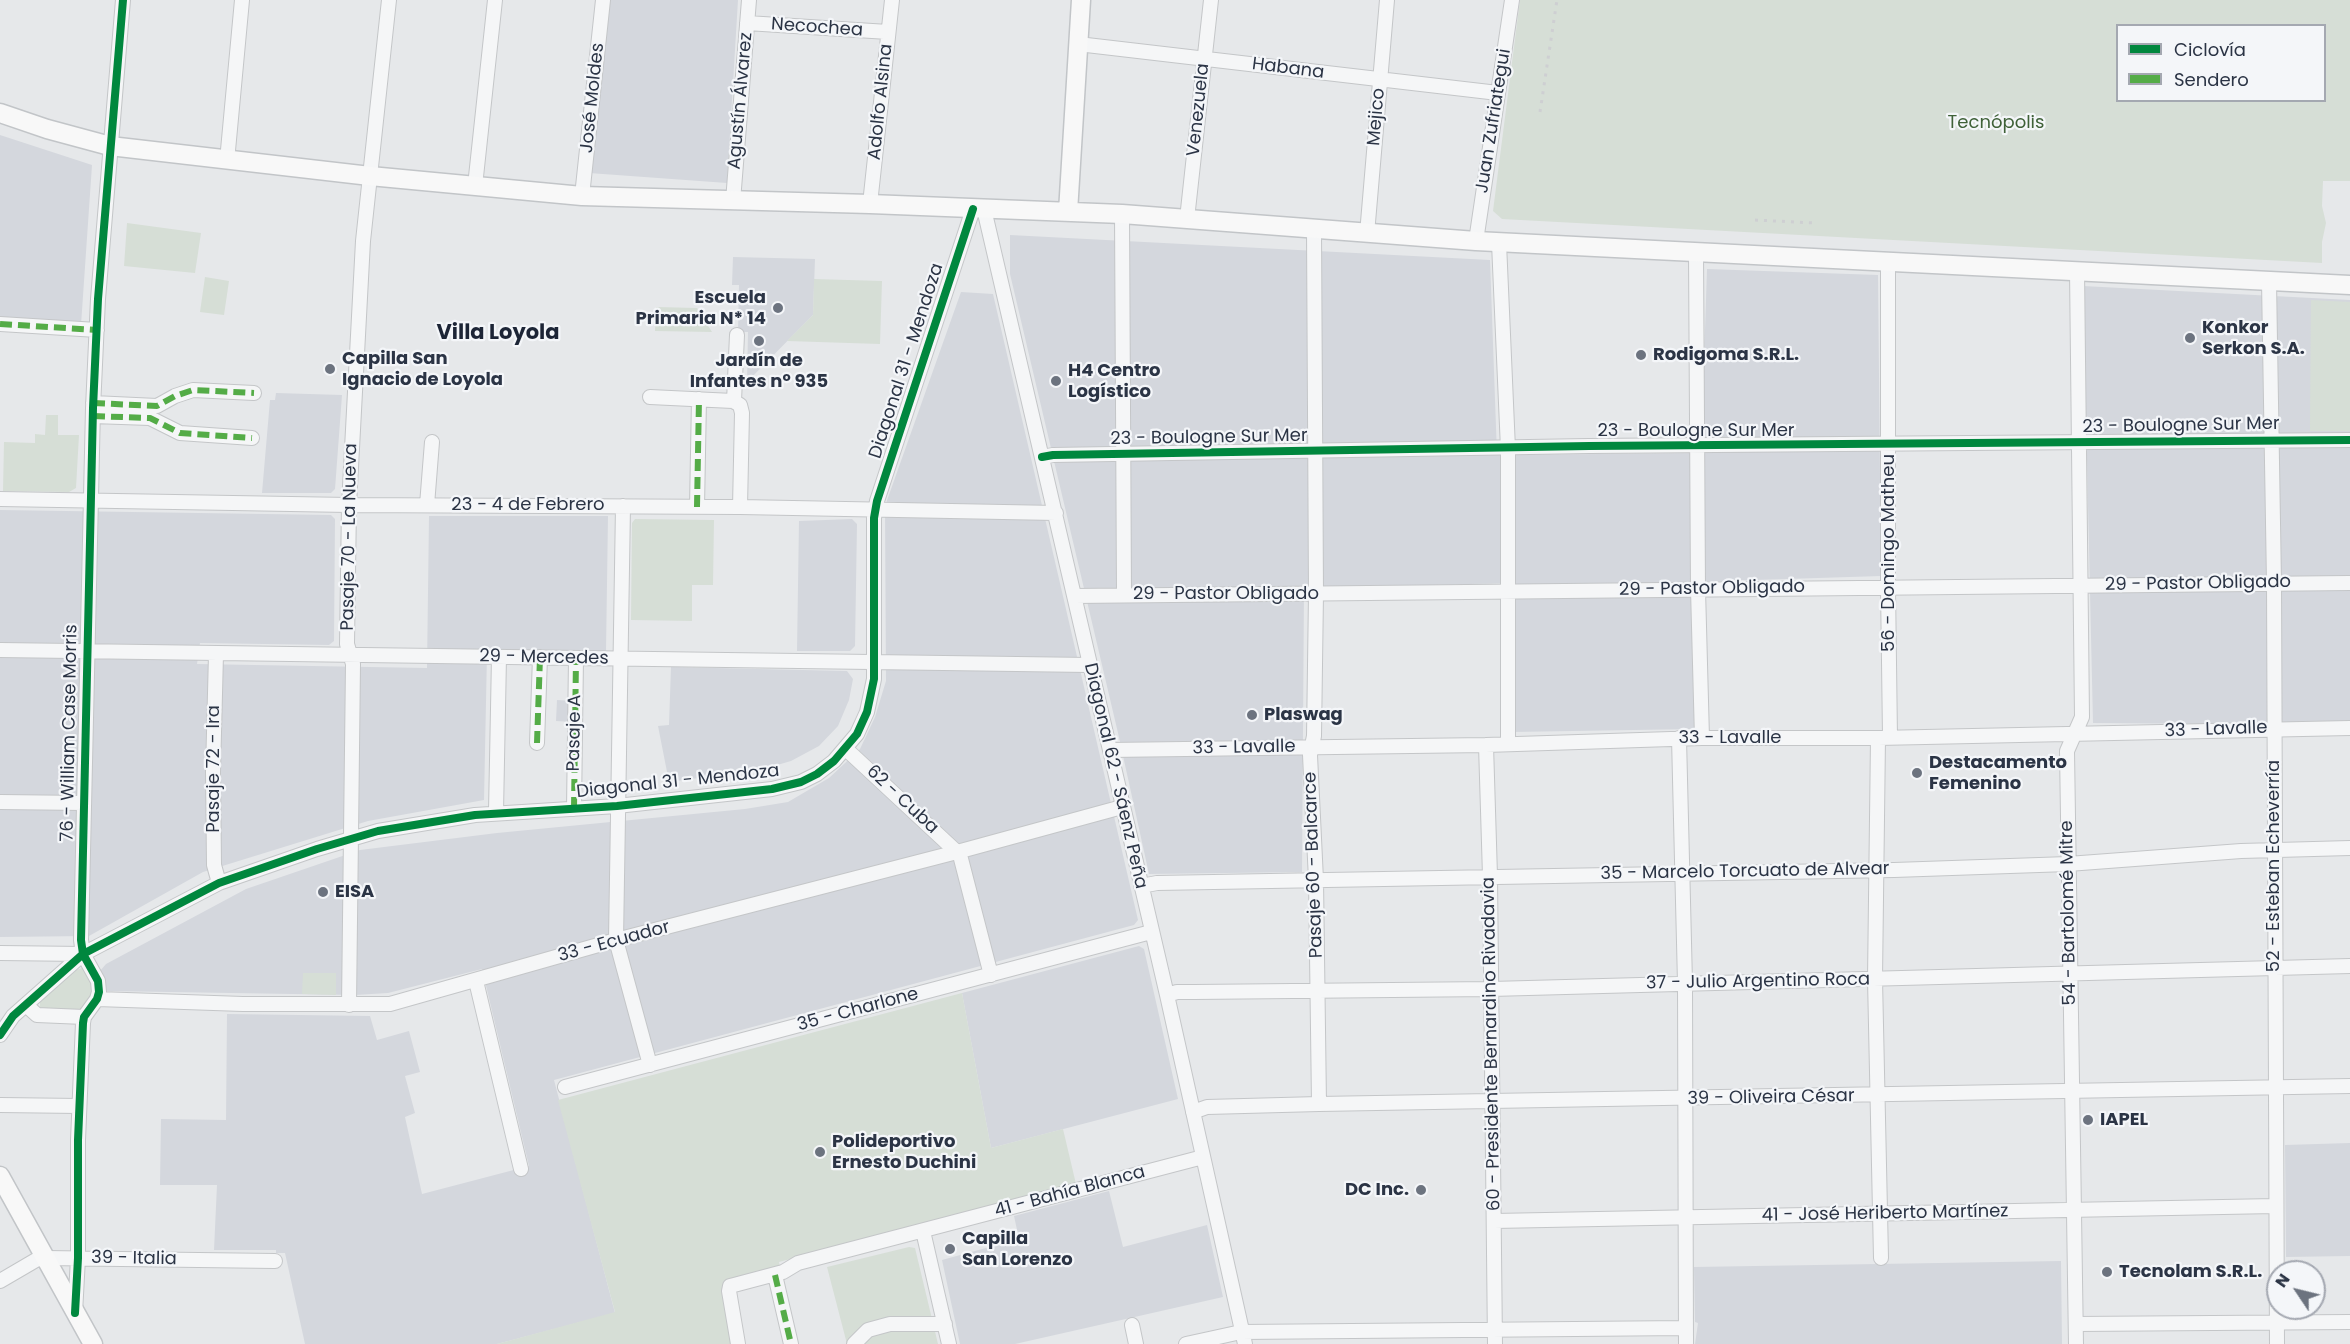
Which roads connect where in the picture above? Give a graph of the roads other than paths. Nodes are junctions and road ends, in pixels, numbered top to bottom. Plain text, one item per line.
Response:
1 (123, 0) edge
2 (242, 0) edge
3 (389, 0) edge
4 (495, 0) edge
5 (603, 0) edge
6 (749, 0) edge
7 (892, 0) edge
8 (1081, 0) edge
9 (1211, 0) edge
10 (1387, 0) edge
11 (1512, 0) edge
12 (747, 23) junction
13 (888, 32) junction
14 (1078, 44) junction
15 (1204, 58) junction
16 (1380, 80) junction
17 (1498, 93) junction
18 (0, 113) edge
19 (110, 146) junction
20 (227, 160) junction
21 (370, 176) junction
22 (475, 186) junction
23 (582, 196) junction
24 (733, 201) junction
25 (870, 204) junction
26 (979, 209) junction
27 (1068, 212) junction
28 (1122, 214) junction
29 (1187, 219) junction
30 (1314, 230) junction
31 (1367, 234) junction
32 (1476, 241) junction
33 (1499, 243) junction
34 (1696, 252) junction
35 (1888, 261) junction
36 (2077, 270) junction
37 (2269, 281) junction
38 (2350, 285) edge
39 (0, 324) edge
40 (97, 330) junction
41 (737, 335) dead end
42 (254, 393) dead end
43 (651, 397) dead end
44 (699, 399) junction
45 (734, 401) junction
46 (93, 409) junction
47 (252, 438) dead end
48 (2272, 440) junction
49 (2350, 440) edge
50 (432, 442) dead end
51 (2080, 442) junction
52 (1889, 444) junction
53 (1697, 446) junction
54 (1508, 449) junction
55 (1315, 451) junction
56 (1123, 455) junction
57 (1041, 457) junction
58 (0, 499) edge
59 (90, 501) junction
60 (349, 505) junction
61 (426, 505) junction
62 (622, 506) junction
63 (697, 507) junction
64 (741, 507) junction
65 (874, 510) junction
66 (1056, 513) junction
67 (2274, 583) junction
68 (2350, 583) edge
69 (2082, 585) junction
70 (1888, 587) junction
71 (1698, 589) junction
72 (1508, 591) junction
73 (1316, 594) junction
74 (1124, 595) junction
75 (1074, 596) junction
76 (0, 650) edge
77 (86, 651) junction
78 (216, 654) junction
79 (350, 655) junction
80 (499, 657) junction
81 (540, 657) junction
82 (576, 658) junction
83 (621, 659) junction
84 (876, 663) junction
85 (1089, 665) junction
86 (2350, 728) edge
87 (2273, 729) junction
88 (2074, 734) junction
89 (1679, 738) junction
90 (1702, 738) junction
91 (1884, 738) junction
92 (537, 743) dead end
93 (1508, 744) junction
94 (1486, 745) junction
95 (1312, 747) junction
96 (846, 749) junction
97 (1110, 750) junction
98 (0, 802) edge
99 (84, 803) junction
100 (617, 806) junction
101 (1122, 807) junction
102 (574, 809) junction
103 (496, 812) junction
104 (352, 838) junction
105 (2350, 848) edge
106 (2274, 850) junction
107 (957, 852) junction
108 (2068, 864) junction
109 (1876, 870) junction
110 (1683, 873) junction
111 (1490, 876) junction
112 (1316, 880) junction
113 (219, 883) junction
114 (1141, 886) junction
115 (1151, 932) junction
116 (616, 940) junction
117 (0, 953) edge
118 (83, 954) junction
119 (2350, 966) edge
120 (2275, 968) junction
121 (2070, 973) junction
122 (991, 975) junction
123 (1875, 979) junction
124 (476, 981) junction
125 (1685, 983) junction
126 (1491, 989) junction
127 (1317, 992) junction
128 (1167, 995) junction
129 (97, 999) junction
130 (26, 1005) junction
131 (349, 1005) junction
132 (84, 1017) junction
133 (0, 1035) edge
134 (650, 1065) junction
135 (2350, 1086) edge
136 (565, 1087) dead end
137 (2275, 1088) junction
138 (2072, 1092) junction
139 (1877, 1096) junction
140 (1686, 1099) junction
141 (1492, 1102) junction
142 (1320, 1104) junction
143 (0, 1105) edge
144 (79, 1106) junction
145 (1193, 1112) junction
146 (1203, 1157) junction
147 (521, 1168) dead end
148 (0, 1176) edge
149 (2275, 1206) junction
150 (2075, 1210) junction
151 (1880, 1215) junction
152 (1686, 1218) junction
153 (1494, 1221) junction
154 (923, 1231) junction
155 (1881, 1257) dead end
156 (45, 1258) junction
157 (78, 1258) junction
158 (275, 1261) dead end
159 (776, 1275) junction
160 (0, 1281) edge
161 (75, 1312) junction
162 (2277, 1322) junction
163 (2350, 1322) edge
164 (945, 1324) junction
165 (2076, 1324) junction
166 (1132, 1325) dead end
167 (1686, 1328) junction
168 (1495, 1337) edge
169 (1243, 1338) edge
170 (93, 1344) edge
171 (738, 1344) edge
172 (791, 1344) edge
173 (854, 1344) edge
174 (949, 1344) edge
175 (1136, 1344) edge
176 (1186, 1344) edge
177 (1686, 1344) edge
178 (2076, 1344) edge
179 (2277, 1344) edge

1 - 19 street, 76 - William Case Morris
2 - 20 street
3 - 21 street, Pasaje 70 - La Nueva
4 - 22 street
5 - 23 street, José Moldes
6 - 12 street, Agustín Álvarez
7 - 13 street, Adolfo Alsina
8 - 14 main road
9 - 15 street, Venezuela
10 - 16 street, Mejico
11 - 17 street, Juan Zufriategui
12 - 13 street, Necochea
12 - 24 street, Agustín Álvarez
13 - 25 street, Adolfo Alsina
14 - 15 street, Habana
14 - 27 main road
15 - 16 street, Habana
15 - 29 street, Venezuela
16 - 17 street, Habana
16 - 31 street, Mejico
17 - 32 street, Juan Zufriategui
18 - 19 main road
19 - 20 main road
19 - 40 street, 76 - William Case Morris
20 - 21 main road
21 - 22 main road
21 - 60 street, Pasaje 70 - La Nueva
22 - 23 main road
23 - 24 main road
24 - 25 main road
25 - 26 main road
26 - 27 main road
26 - 57 street, Diagonal 62 - Sáenz Peña
26 - 65 street, Diagonal 31 - Mendoza
27 - 28 main road
28 - 29 main road
28 - 56 street
29 - 30 main road
30 - 31 main road
30 - 55 street, Pasaje 60 - Balcarce
31 - 32 main road
32 - 33 main road
33 - 34 main road
33 - 54 street
34 - 35 main road
34 - 53 street
35 - 36 main road
35 - 52 street, 56 - Domingo Matheu
36 - 37 main road
36 - 51 street, 54 - Bartolomé Mitre
37 - 38 main road
37 - 48 street, 52 - Esteban Echeverría
39 - 40 street
40 - 46 street, 76 - William Case Morris
41 - 45 street
42 - 46 street
43 - 44 street
44 - 45 street
44 - 63 street
45 - 64 street
46 - 47 street
46 - 59 street, 76 - William Case Morris
48 - 49 street, 23 - Boulogne Sur Mer
48 - 51 street, 23 - Boulogne Sur Mer
48 - 67 street, 52 - Esteban Echeverría
50 - 61 street
51 - 52 street, 23 - Boulogne Sur Mer
51 - 69 street, 54 - Bartolomé Mitre
52 - 53 street, 23 - Boulogne Sur Mer
52 - 70 street, 56 - Domingo Matheu
53 - 54 street, 23 - Boulogne Sur Mer
53 - 71 street
54 - 55 street, 23 - Boulogne Sur Mer
54 - 72 street
55 - 56 street, 23 - Boulogne Sur Mer
55 - 73 street, Pasaje 60 - Balcarce
56 - 57 street, 23 - Boulogne Sur Mer
56 - 74 street
57 - 66 street, Diagonal 62 - Sáenz Peña
58 - 59 street, 23 - 4 de Febrero
59 - 60 street, 23 - 4 de Febrero
59 - 77 street, 76 - William Case Morris
60 - 61 street, 23 - 4 de Febrero
60 - 79 street, Pasaje 70 - La Nueva
61 - 62 street, 23 - 4 de Febrero
62 - 63 street, 23 - 4 de Febrero
62 - 83 street
63 - 64 street, 23 - 4 de Febrero
64 - 65 street, 23 - 4 de Febrero
65 - 66 street, 23 - 4 de Febrero
65 - 84 street, Diagonal 31 - Mendoza
66 - 75 street, Diagonal 62 - Sáenz Peña
67 - 68 street, 29 - Pastor Obligado
67 - 69 street, 29 - Pastor Obligado
67 - 87 street, 52 - Esteban Echeverría
69 - 70 street, 29 - Pastor Obligado
69 - 88 street, 54 - Bartolomé Mitre
70 - 71 street, 29 - Pastor Obligado
70 - 91 street, 56 - Domingo Matheu
71 - 72 street, 29 - Pastor Obligado
71 - 90 street
72 - 73 street, 29 - Pastor Obligado
72 - 93 street
73 - 74 street, 29 - Pastor Obligado
73 - 95 street, Pasaje 60 - Balcarce
74 - 75 street, 29 - Pastor Obligado
75 - 85 street, Diagonal 62 - Sáenz Peña
76 - 77 street, 29 - Mercedes
77 - 78 street, 29 - Mercedes
77 - 99 street, 76 - William Case Morris
78 - 79 street, 29 - Mercedes
78 - 113 street, Pasaje 72 - Ira
79 - 80 street, 29 - Mercedes
79 - 104 street, Pasaje 70 - La Nueva
80 - 81 street, 29 - Mercedes
80 - 103 street
81 - 82 street, 29 - Mercedes
81 - 92 street
82 - 83 street, 29 - Mercedes
82 - 102 street, Pasaje A
83 - 84 street, 29 - Mercedes
83 - 100 street
84 - 85 street, 29 - Mercedes
84 - 96 street, Diagonal 31 - Mendoza
85 - 97 street, Diagonal 62 - Sáenz Peña
86 - 87 street, 33 - Lavalle
87 - 88 street, 33 - Lavalle
87 - 106 street, 52 - Esteban Echeverría
88 - 91 street, 33 - Lavalle
88 - 108 street, 54 - Bartolomé Mitre
89 - 90 street, 33 - Lavalle
89 - 93 street, 33 - Lavalle
89 - 110 street
90 - 91 street, 33 - Lavalle
91 - 109 street, 56 - Domingo Matheu
93 - 94 street, 33 - Lavalle
94 - 95 street, 33 - Lavalle
94 - 111 street, 60 - Presidente Bernardino Rivadavia
95 - 97 street, 33 - Lavalle
95 - 112 street, Pasaje 60 - Balcarce
96 - 100 street, Diagonal 31 - Mendoza
96 - 107 street, 62 - Cuba
97 - 101 street, Diagonal 62 - Sáenz Peña
98 - 99 street
99 - 118 street, 76 - William Case Morris
100 - 102 street, Diagonal 31 - Mendoza
100 - 116 street
101 - 107 street, 33 - Ecuador
101 - 114 street, Diagonal 62 - Sáenz Peña
102 - 103 street, Diagonal 31 - Mendoza
103 - 104 street, Diagonal 31 - Mendoza
104 - 113 street, Diagonal 31 - Mendoza
104 - 131 street, Pasaje 70 - La Nueva
105 - 106 street, 35 - Marcelo Torcuato de Alvear
106 - 108 street, 35 - Marcelo Torcuato de Alvear
106 - 120 street, 52 - Esteban Echeverría
107 - 116 street, 33 - Ecuador
107 - 122 street
108 - 109 street, 35 - Marcelo Torcuato de Alvear
108 - 121 street, 54 - Bartolomé Mitre
109 - 110 street, 35 - Marcelo Torcuato de Alvear
109 - 123 street, 56 - Domingo Matheu
110 - 111 street, 35 - Marcelo Torcuato de Alvear
110 - 125 street
111 - 112 street, 35 - Marcelo Torcuato de Alvear
111 - 126 street, 60 - Presidente Bernardino Rivadavia
112 - 114 street, 35 - Marcelo Torcuato de Alvear
112 - 127 street, Pasaje 60 - Balcarce
113 - 118 street, Diagonal 31 - Mendoza
114 - 115 street, Diagonal 62 - Sáenz Peña
115 - 122 street, 35 - Charlone
115 - 128 street, Diagonal 62 - Sáenz Peña
116 - 124 street, 33 - Ecuador
116 - 134 street
117 - 118 street
118 - 129 street, 76 - William Case Morris
118 - 130 street, Diagonal 31 - Mendoza
119 - 120 street, 37 - Julio Argentino Roca
120 - 121 street, 37 - Julio Argentino Roca
120 - 137 street, 52 - Esteban Echeverría
121 - 123 street, 37 - Julio Argentino Roca
121 - 138 street, 54 - Bartolomé Mitre
122 - 134 street, 35 - Charlone
123 - 125 street, 37 - Julio Argentino Roca
123 - 139 street, 56 - Domingo Matheu
124 - 131 street, 33 - Ecuador
124 - 147 street
125 - 126 street, 37 - Julio Argentino Roca
125 - 140 street
126 - 127 street, 37 - Julio Argentino Roca
126 - 141 street, 60 - Presidente Bernardino Rivadavia
127 - 128 street, 37 - Julio Argentino Roca
127 - 142 street, Pasaje 60 - Balcarce
128 - 145 street, Diagonal 62 - Sáenz Peña
129 - 131 street, 33 - Ecuador
129 - 132 street
130 - 132 street
130 - 133 street, Diagonal 31 - Mendoza
132 - 144 street
134 - 136 street, 35 - Charlone
135 - 137 street, 39 - Oliveira César
137 - 138 street, 39 - Oliveira César
137 - 149 street, 52 - Esteban Echeverría
138 - 139 street, 39 - Oliveira César
138 - 150 street, 54 - Bartolomé Mitre
139 - 140 street, 39 - Oliveira César
139 - 151 street, 56 - Domingo Matheu
140 - 141 street, 39 - Oliveira César
140 - 152 street
141 - 142 street, 39 - Oliveira César
141 - 153 street, 60 - Presidente Bernardino Rivadavia
142 - 145 street, 39 - Oliveira César
143 - 144 street
144 - 157 street
145 - 146 street, Diagonal 62 - Sáenz Peña
146 - 154 street, 41 - Bahía Blanca
146 - 169 street, Diagonal 62 - Sáenz Peña
148 - 156 main road
149 - 150 street, 41 - José Heriberto Martínez
149 - 162 street, 52 - Esteban Echeverría
150 - 151 street, 41 - José Heriberto Martínez
150 - 165 street, 54 - Bartolomé Mitre
151 - 152 street, 41 - José Heriberto Martínez
151 - 155 street, 56 - Domingo Matheu
152 - 153 street, 41 - José Heriberto Martínez
152 - 167 street
153 - 168 street, 60 - Presidente Bernardino Rivadavia
154 - 159 street, 41 - Bahía Blanca
154 - 164 street
156 - 157 street, 39 - Italia
156 - 160 street, 39 - Italia
156 - 161 main road
157 - 158 street, 39 - Italia
157 - 161 street
159 - 171 street, 41 - Bahía Blanca
159 - 172 street
161 - 170 main road
162 - 163 street
162 - 165 street
162 - 179 street, 52 - Esteban Echeverría
164 - 173 street
164 - 174 street
165 - 178 street, 54 - Bartolomé Mitre
166 - 175 street
167 - 168 street
167 - 177 street
168 - 169 street
169 - 176 street

